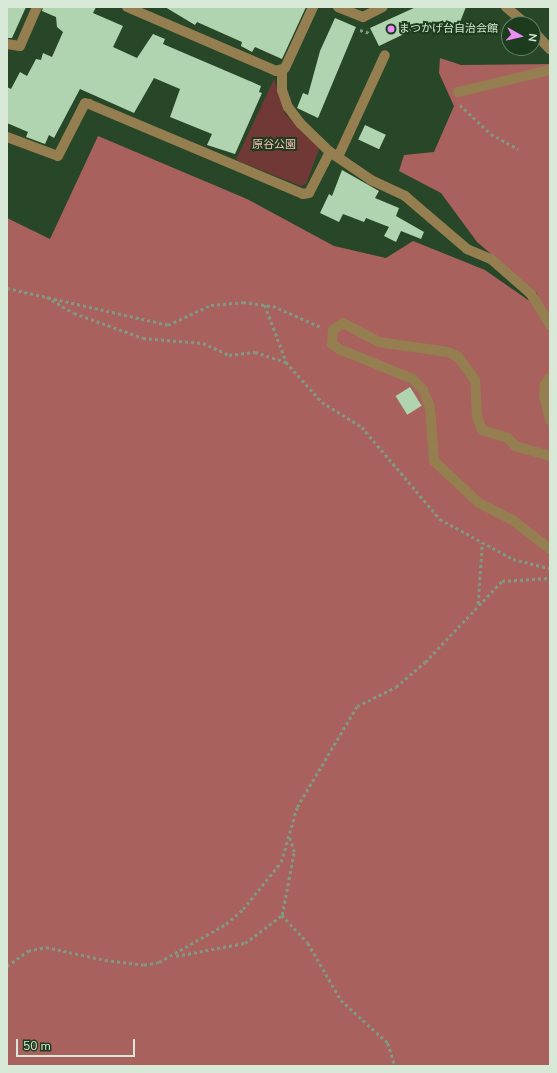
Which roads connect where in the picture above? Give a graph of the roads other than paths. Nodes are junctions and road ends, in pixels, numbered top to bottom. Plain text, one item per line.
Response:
1 (38, 7) edge
2 (128, 7) edge
3 (313, 7) edge
4 (338, 7) edge
5 (382, 7) edge
6 (506, 7) edge
7 (517, 16) edge
8 (541, 39) edge
9 (7, 44) edge
10 (550, 49) edge
11 (385, 55) dead end
12 (550, 70) edge
13 (282, 71) junction
14 (458, 92) road end
15 (7, 137) edge
16 (334, 154) junction
17 (550, 325) edge
18 (550, 378) edge
19 (550, 420) edge
20 (550, 456) edge
21 (550, 549) edge

1 - 9 street
2 - 13 street
3 - 13 street
4 - 5 street
6 - 7 street
8 - 10 street
11 - 16 street
12 - 14 street
13 - 16 street
15 - 16 street
16 - 17 street
18 - 19 street
20 - 21 street

